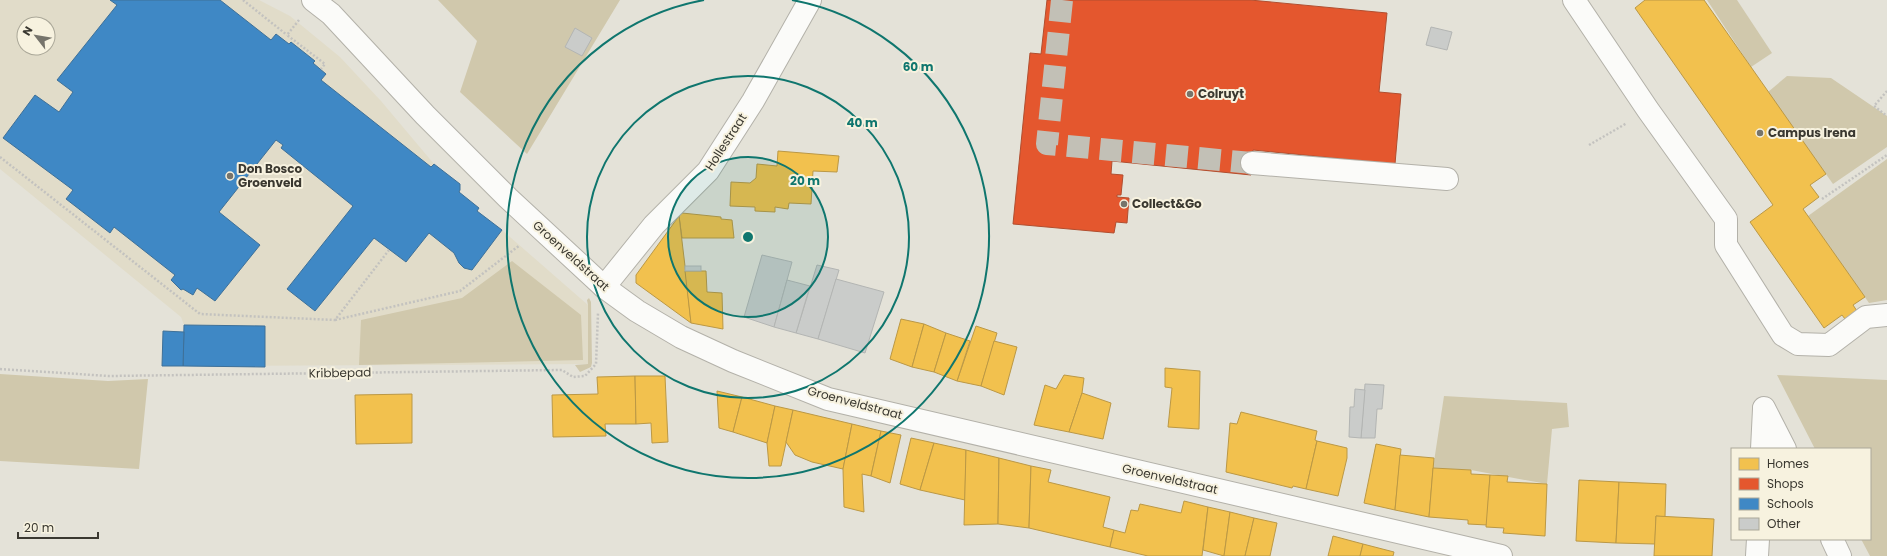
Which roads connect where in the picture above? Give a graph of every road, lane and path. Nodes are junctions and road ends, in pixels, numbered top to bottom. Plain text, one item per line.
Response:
1 (243, 0) edge
2 (313, 0) edge
3 (810, 0) edge
4 (1574, 0) edge
5 (296, 23) dead end
6 (287, 35) junction
7 (321, 69) dead end
8 (1887, 91) edge
9 (1648, 110) junction
10 (1887, 116) edge
11 (1589, 145) dead end
12 (1887, 155) edge
13 (0, 158) edge
14 (1252, 163) tunnel mouth
15 (1447, 179) dead end
16 (1822, 199) dead end
17 (520, 245) dead end
18 (389, 250) dead end
19 (604, 287) junction
20 (1887, 315) edge
21 (336, 320) junction
22 (0, 369) edge
23 (1762, 448) edge
24 (1784, 448) edge
25 (1758, 540) edge
26 (1832, 540) edge
27 (1501, 556) edge
28 (1758, 556) edge
29 (1840, 556) edge

1 - 6 path
2 - 19 street, Groenveldstraat
3 - 19 street, Hollestraat
4 - 9 street
5 - 6 path
6 - 7 path
8 - 10 path
9 - 11 path
9 - 20 street
12 - 16 path
13 - 21 path
14 - 15 street
17 - 21 path
18 - 21 path
19 - 22 path, Kribbepad
19 - 27 street, Groenveldstraat
23 - 24 street
25 - 28 street
26 - 29 street

